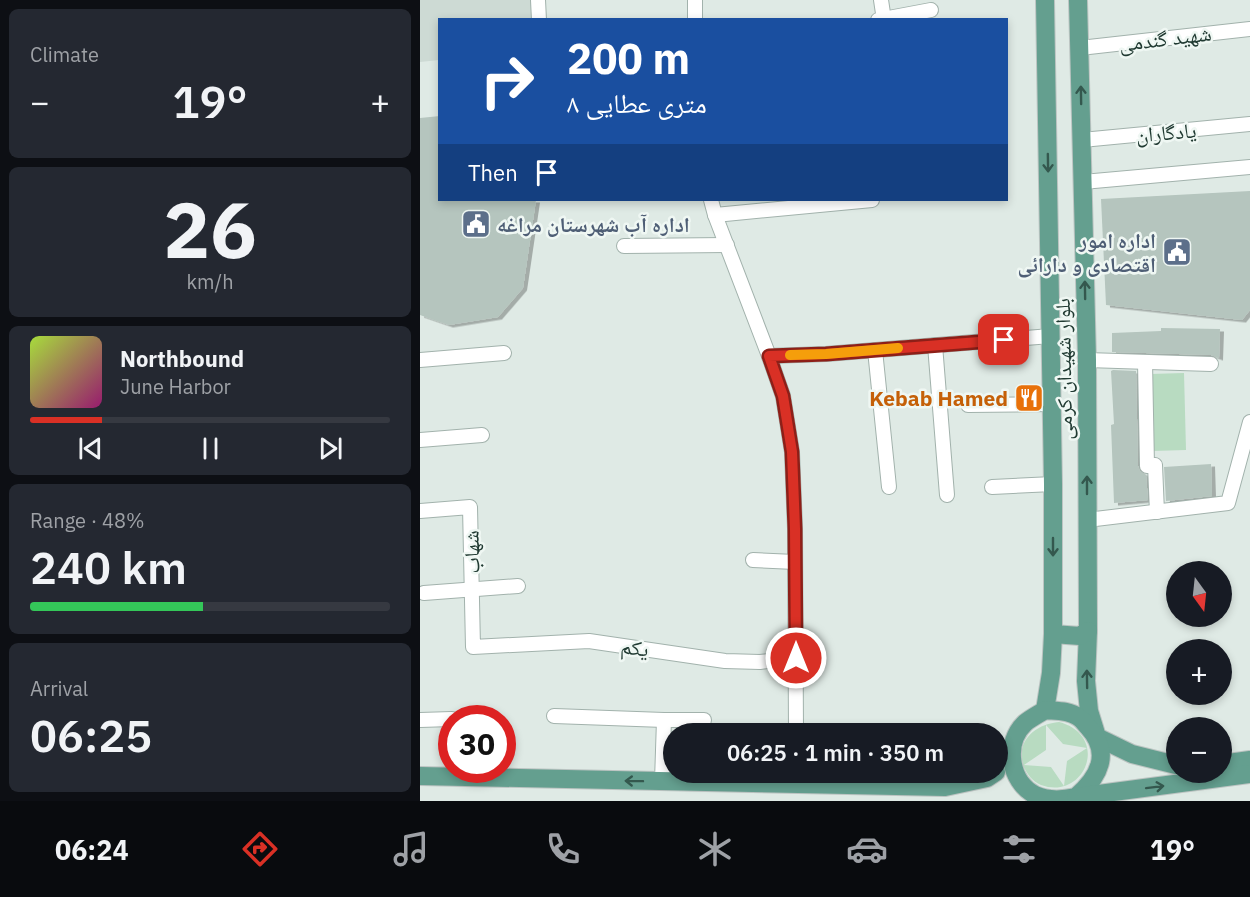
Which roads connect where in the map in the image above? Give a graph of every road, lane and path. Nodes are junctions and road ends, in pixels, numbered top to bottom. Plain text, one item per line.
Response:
1 (538, 0) edge
2 (694, 0) edge
3 (881, 0) edge
4 (1046, 0) edge
5 (1078, 0) edge
6 (931, 10) dead end
7 (539, 18) edge
8 (695, 18) edge
9 (882, 18) edge
10 (887, 18) edge
11 (1250, 29) edge
12 (1080, 48) junction
13 (1250, 124) edge
14 (1082, 140) junction
15 (1250, 167) edge
16 (1083, 182) junction
17 (711, 201) edge
18 (862, 201) edge
19 (715, 215) junction
20 (727, 245) junction
21 (624, 246) dead end
22 (1051, 336) junction
23 (935, 345) junction
24 (875, 350) junction
25 (504, 353) dead end
26 (769, 356) junction
27 (420, 360) edge
28 (1087, 360) junction
29 (1145, 362) junction
30 (1210, 364) dead end
31 (1052, 404) junction
32 (968, 405) dead end
33 (1250, 423) edge
34 (482, 435) dead end
35 (420, 440) edge
36 (1053, 484) junction
37 (889, 487) dead end
38 (992, 487) dead end
39 (946, 495) dead end
40 (420, 511) edge
41 (1157, 512) junction
42 (1087, 520) junction
43 (753, 560) dead end
44 (795, 562) junction
45 (518, 586) dead end
46 (472, 590) junction
47 (424, 593) dead end
48 (1088, 631) junction
49 (1053, 634) junction
50 (473, 647) joint
51 (796, 658) junction
52 (1045, 710) junction
53 (554, 716) dead end
54 (438, 719) edge
55 (420, 720) edge
56 (664, 720) junction
57 (704, 720) dead end
58 (796, 723) edge
59 (1097, 737) junction
60 (1011, 759) junction
61 (1250, 760) edge
62 (1008, 762) edge
63 (1166, 762) edge
64 (1232, 762) edge
65 (1250, 774) edge
66 (420, 776) edge
67 (662, 781) joint
68 (844, 783) edge
69 (975, 783) edge
70 (948, 794) edge
71 (1076, 797) junction
72 (1046, 800) edge

1 - 7 street
2 - 8 street
3 - 9 street
4 -> 22 main road, بلوار شهیدان کرمی
5 - 12 main road, بلوار شهیدان کرمی
6 - 10 street
11 - 12 street, شهید گندمی
14 -> 12 main road, بلوار شهیدان کرمی
13 - 14 street, یادگاران
14 - 16 main road, بلوار شهیدان کرمی
15 - 16 street
28 -> 16 main road, بلوار شهیدان کرمی
17 - 19 street
18 - 19 street
19 - 20 street
20 - 21 street
20 - 26 street
22 - 23 street
22 - 31 main road, بلوار شهیدان کرمی
23 - 24 street
23 - 39 street
24 - 26 street
24 - 37 street
25 - 27 street
26 - 44 street
28 - 29 street
42 -> 28 main road, بلوار شهیدان کرمی
29 - 30 street
29 - 41 street
31 - 32 street
31 - 36 main road, بلوار شهیدان کرمی
33 - 41 street
34 - 35 street
36 - 38 street
36 -> 49 main road, بلوار شهیدان کرمی
40 - 46 street, شهاب
41 - 42 street
42 - 48 main road, بلوار شهیدان کرمی
43 - 44 street
44 - 51 street
45 - 46 street
46 - 47 street
46 - 50 street, شهاب
48 - 49 main road
59 -> 48 main road, بلوار شهیدان کرمی
49 - 52 main road, بلوار شهیدان کرمی
50 - 51 street, یکم
51 - 58 street
52 - 59 main road
52 - 60 main road
53 - 56 street
54 - 55 street
56 - 57 street
56 - 67 street
59 - 63 main road
59 - 71 main road
60 - 62 main road
60 - 72 main road
61 - 64 main road
71 -> 65 main road
67 -> 66 main road
68 - 70 main road
69 - 70 main road
71 - 72 main road

